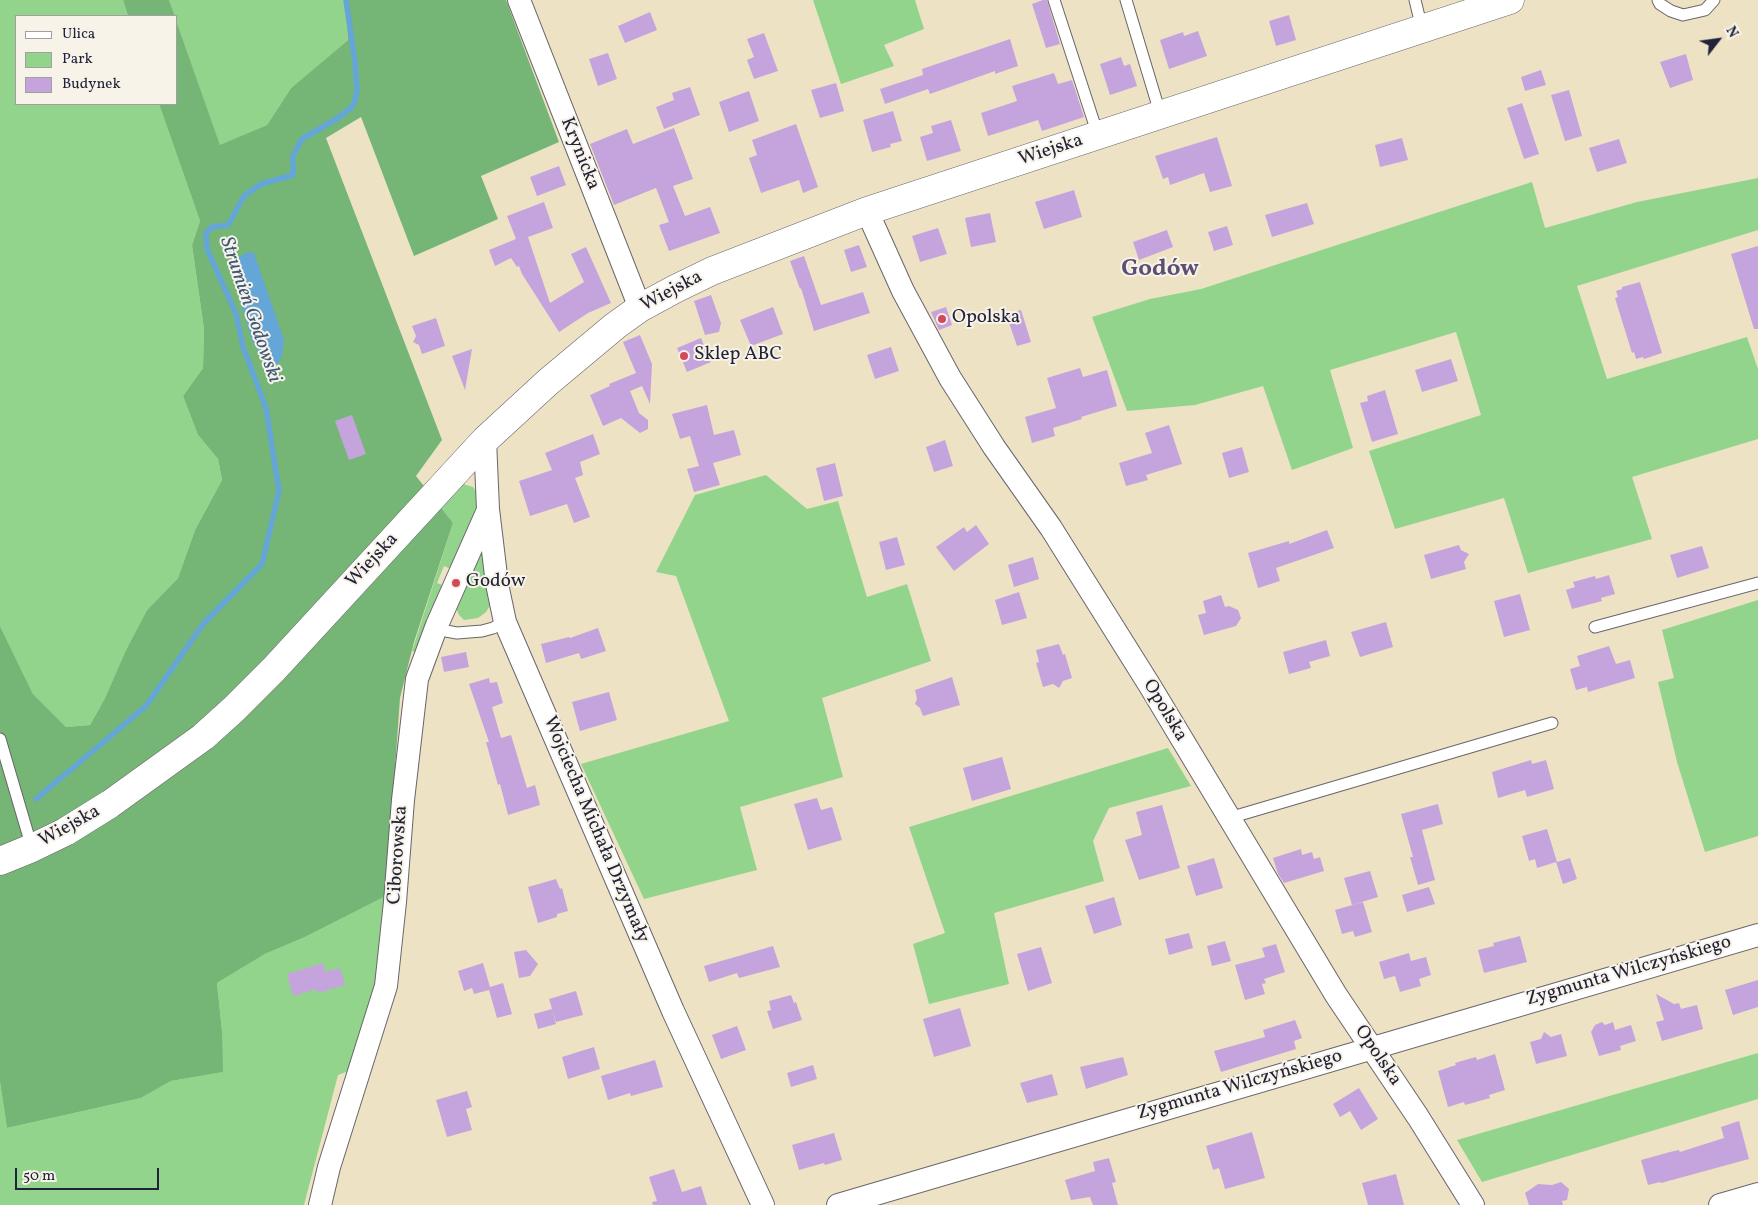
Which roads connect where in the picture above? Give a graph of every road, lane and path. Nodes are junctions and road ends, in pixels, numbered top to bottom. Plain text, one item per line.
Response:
1 (519, 0) edge
2 (1054, 0) edge
3 (1126, 0) edge
4 (1415, 0) edge
5 (1510, 0) edge
6 (1658, 0) edge
7 (1714, 0) edge
8 (1422, 29) junction
9 (1162, 114) junction
10 (1098, 135) junction
11 (867, 211) junction
12 (640, 308) junction
13 (485, 440) junction
14 (488, 509) junction
15 (1758, 583) edge
16 (505, 622) junction
17 (437, 625) junction
18 (1595, 627) dead end
19 (1552, 723) dead end
20 (0, 739) edge
21 (1229, 818) junction
22 (32, 848) junction
23 (0, 861) edge
24 (1758, 935) edge
25 (1371, 1048) junction
26 (1758, 1194) edge
27 (320, 1205) edge
28 (763, 1205) edge
29 (838, 1205) edge
30 (1473, 1205) edge
31 (1720, 1205) edge

1 - 12 street, Krynicka
2 - 10 lane
3 - 9 lane
4 - 8 lane
5 - 8 street, Wiejska
6 - 7 lane
8 - 9 street, Wiejska
9 - 10 street, Wiejska
10 - 11 street, Wiejska
11 - 12 street, Wiejska
11 - 21 street, Opolska
12 - 13 street, Wiejska
13 - 14 street, Wojciecha Michała Drzymały
13 - 22 street, Wiejska
14 - 16 street, Wojciecha Michała Drzymały
14 - 17 street, Ciborowska
15 - 18 lane
16 - 17 lane
16 - 28 street, Wojciecha Michała Drzymały
17 - 27 street, Ciborowska
19 - 21 lane
20 - 22 lane
21 - 25 street, Opolska
22 - 23 street, Wiejska
24 - 25 street, Zygmunta Wilczyńskiego
25 - 29 street, Zygmunta Wilczyńskiego
25 - 30 street, Opolska
26 - 31 street

